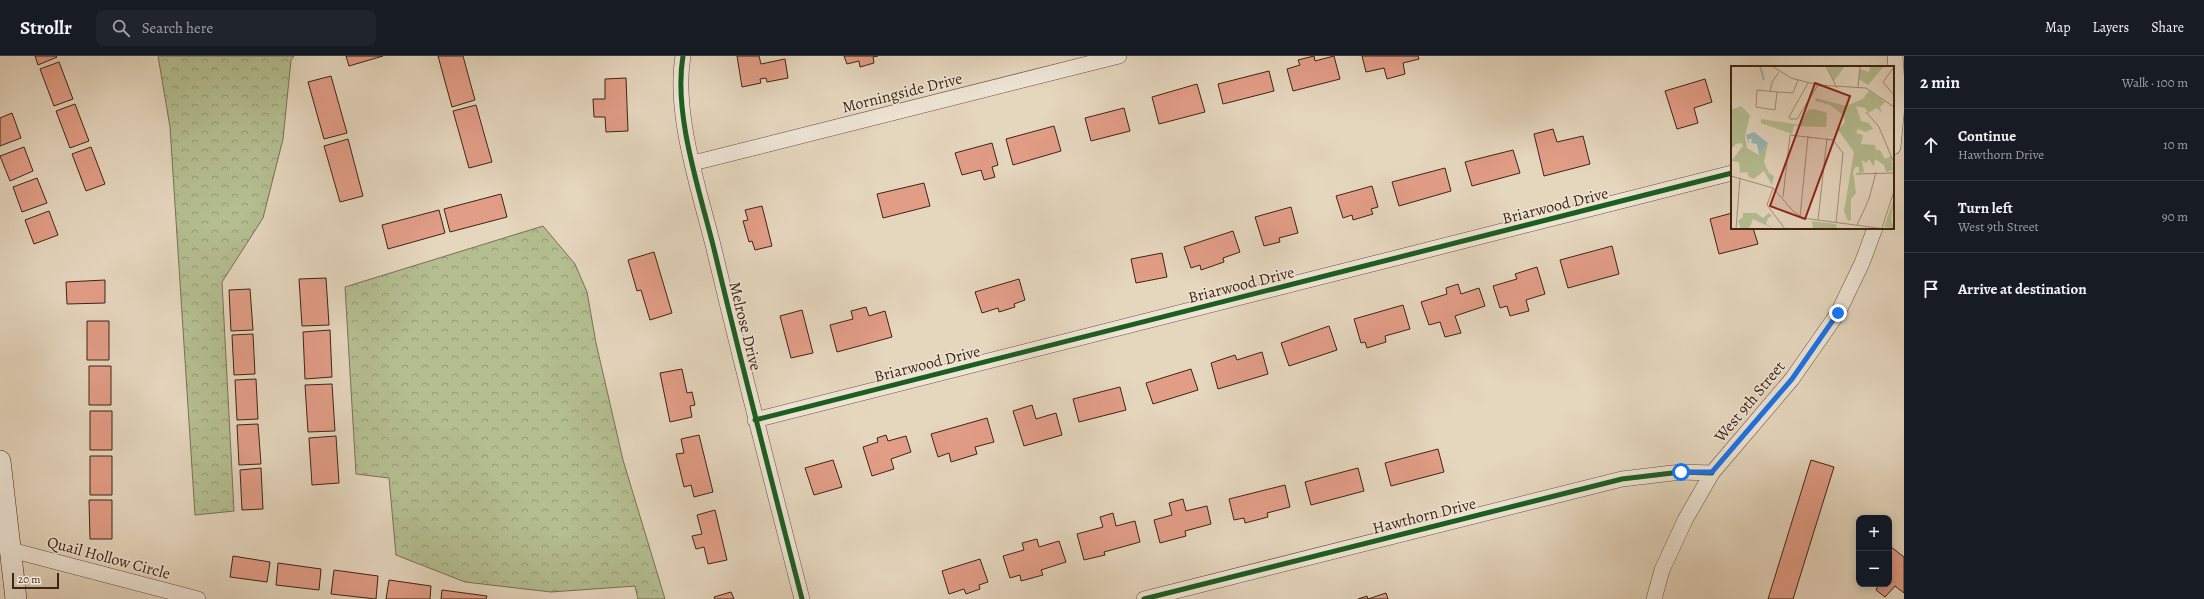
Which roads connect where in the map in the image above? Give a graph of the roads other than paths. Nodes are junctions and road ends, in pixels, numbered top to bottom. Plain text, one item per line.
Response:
1 (683, 56) edge
2 (1119, 56) edge
3 (1895, 56) edge
4 (1894, 139) edge
5 (693, 163) junction
6 (1731, 173) edge
7 (1875, 229) edge
8 (755, 420) junction
9 (0, 461) edge
10 (1712, 472) junction
11 (11, 550) junction
12 (16, 599) edge
13 (198, 599) edge
14 (802, 599) edge
15 (1144, 599) edge
16 (1654, 599) edge

1 - 5 street, Melrose Drive
2 - 5 street, Morningside Drive
3 - 4 street
5 - 8 street, Melrose Drive
6 - 8 street, Briarwood Drive
7 - 10 street, West 9th Street
8 - 14 street, Melrose Drive
9 - 11 main road
10 - 15 street, Hawthorn Drive
10 - 16 street, West 9th Street
11 - 12 main road
11 - 13 street, Quail Hollow Circle

